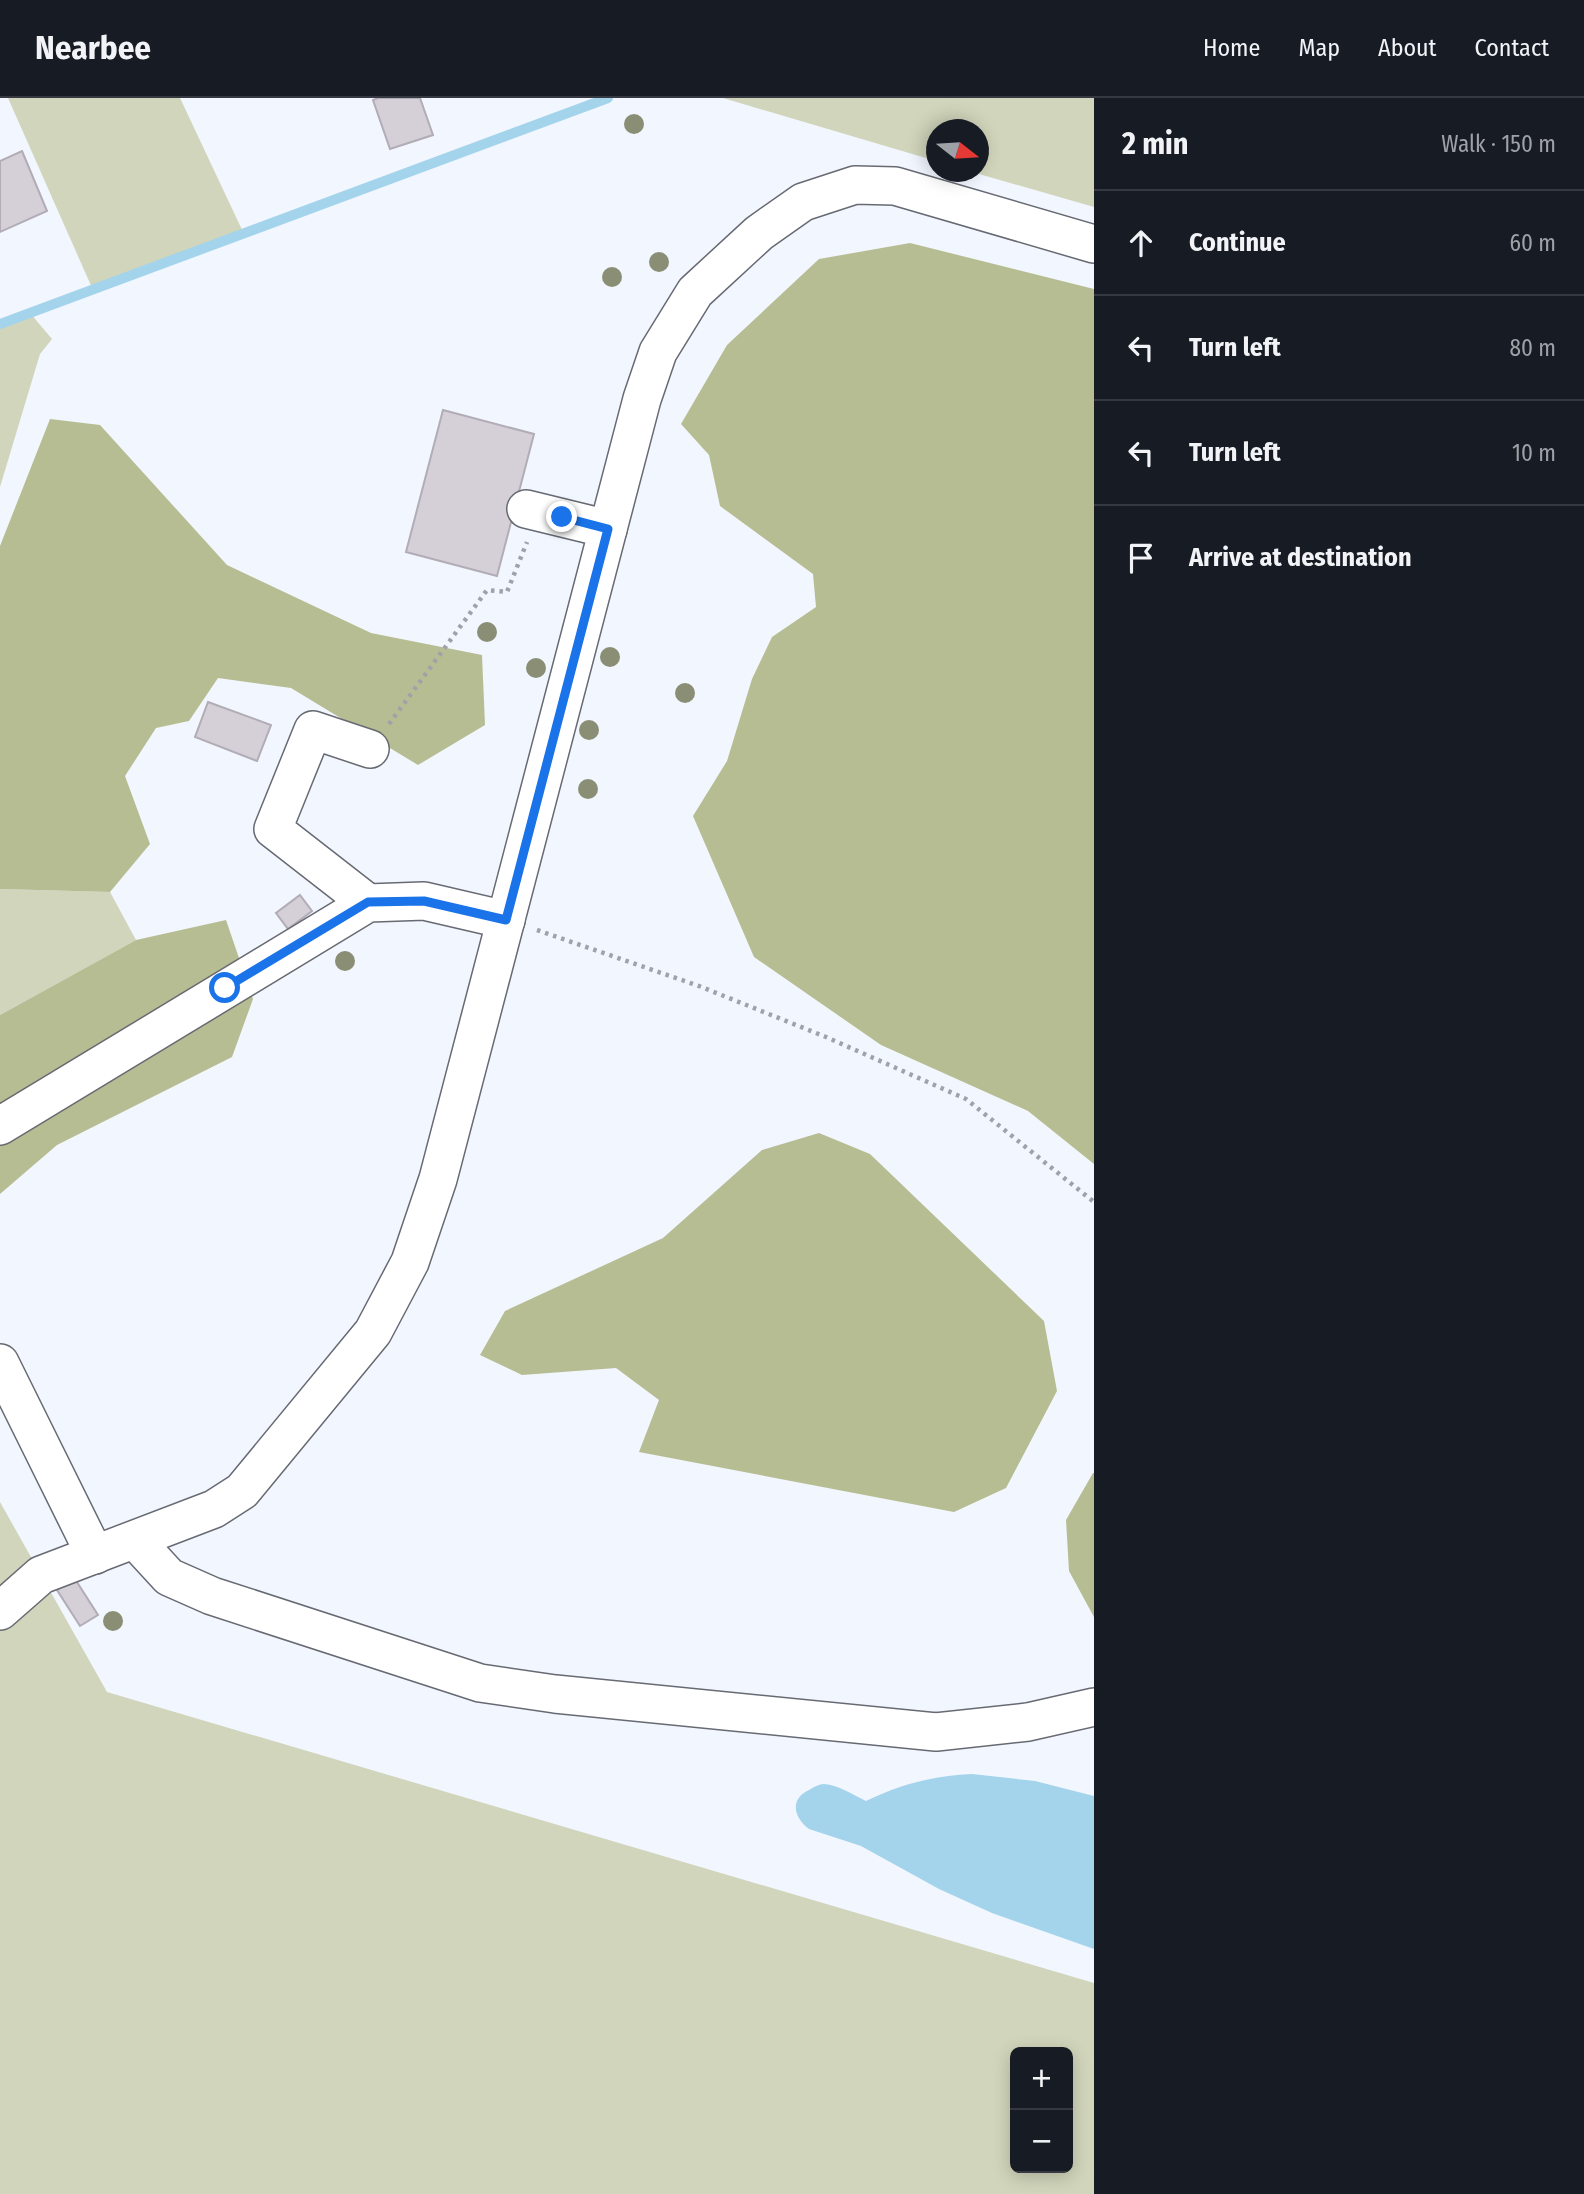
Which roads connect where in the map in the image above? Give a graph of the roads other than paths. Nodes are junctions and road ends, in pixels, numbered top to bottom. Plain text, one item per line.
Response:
1 (1094, 244) edge
2 (532, 510) road end
3 (608, 529) junction
4 (370, 749) road end
5 (368, 902) junction
6 (506, 920) junction
7 (0, 1126) edge
8 (0, 1363) edge
9 (135, 1539) junction
10 (95, 1555) junction
11 (0, 1611) edge
12 (1094, 1707) edge

1 - 3 street
2 - 3 street
3 - 6 street
4 - 5 street
5 - 6 street
5 - 7 street
6 - 9 street
8 - 10 street
9 - 10 street
9 - 12 street
10 - 11 street

